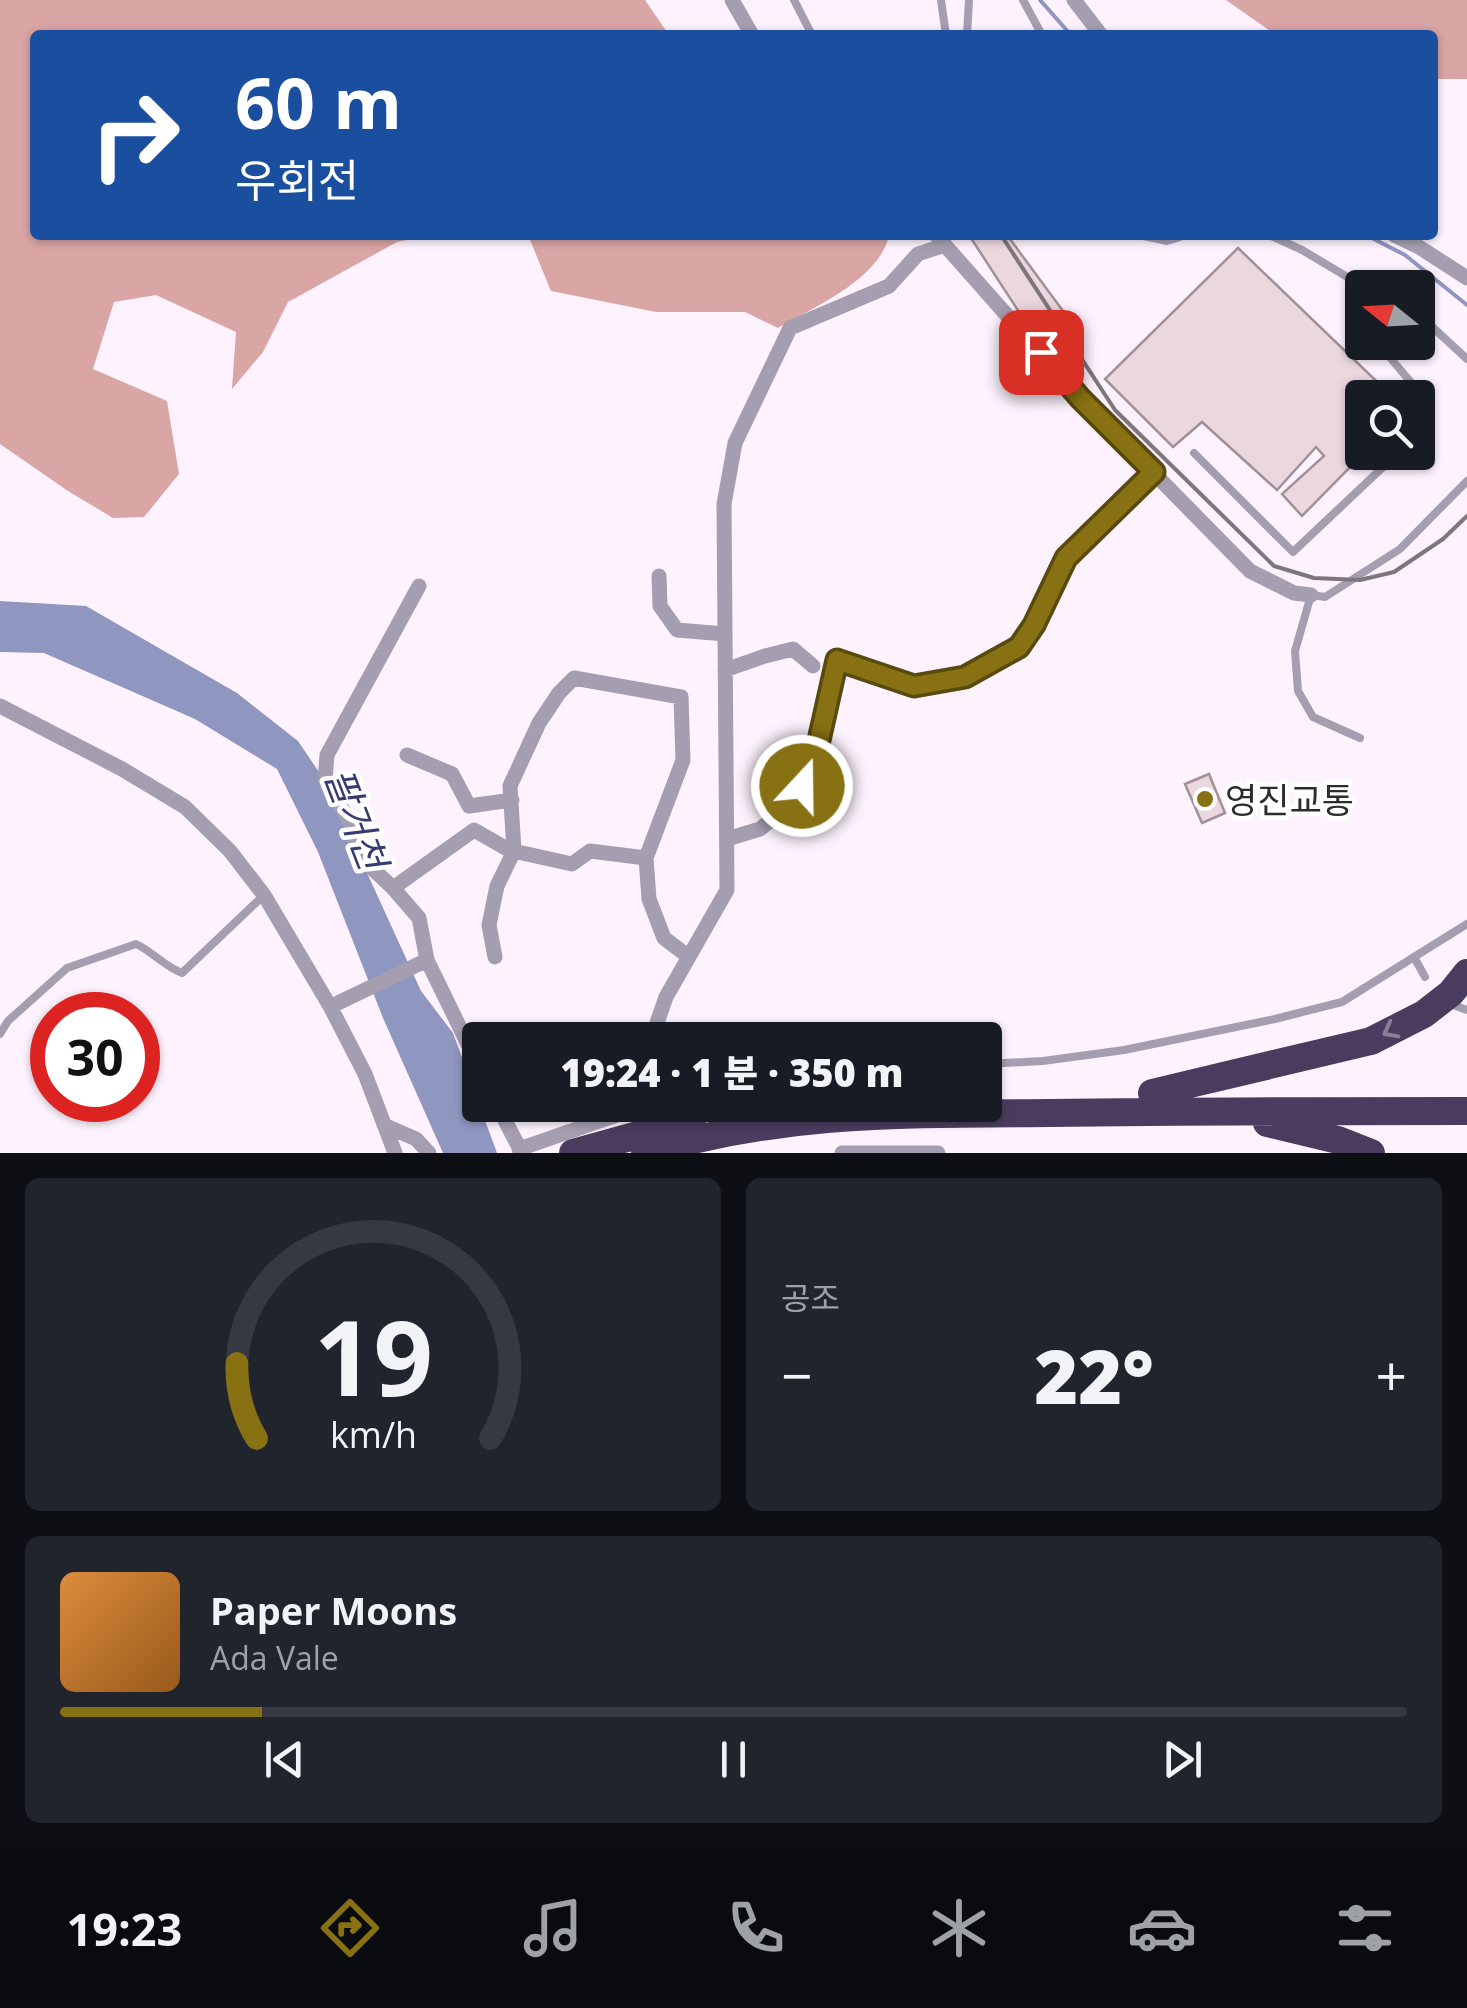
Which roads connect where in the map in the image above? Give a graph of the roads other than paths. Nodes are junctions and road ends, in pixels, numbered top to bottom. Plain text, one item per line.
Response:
1 (732, 0) edge
2 (794, 0) edge
3 (941, 0) edge
4 (970, 0) edge
5 (1023, 0) edge
6 (1074, 0) edge
7 (749, 30) edge
8 (809, 30) edge
9 (945, 30) edge
10 (968, 30) edge
11 (1039, 30) edge
12 (1097, 30) edge
13 (940, 240) edge
14 (1280, 240) edge
15 (1405, 240) edge
16 (1345, 276) edge
17 (1467, 278) edge
18 (1435, 329) edge
19 (1467, 359) edge
20 (1392, 360) edge
21 (1408, 380) edge
22 (1194, 452) dead end
23 (1380, 470) edge
24 (1154, 472) junction
25 (1467, 481) edge
26 (659, 576) dead end
27 (419, 586) dead end
28 (1310, 595) junction
29 (725, 634) junction
30 (812, 666) dead end
31 (726, 670) junction
32 (0, 706) edge
33 (1360, 738) dead end
34 (407, 755) dead end
35 (512, 800) junction
36 (726, 840) junction
37 (514, 851) junction
38 (646, 858) junction
39 (393, 888) junction
40 (264, 895) junction
41 (1467, 924) edge
42 (496, 957) dead end
43 (689, 957) junction
44 (1414, 957) junction
45 (427, 960) junction
46 (1467, 974) edge
47 (1425, 977) dead end
48 (340, 1002) junction
49 (1453, 1005) dead end
50 (1467, 1010) edge
51 (657, 1022) edge
52 (462, 1032) edge
53 (0, 1034) edge
54 (1002, 1063) edge
55 (1002, 1098) edge
56 (1147, 1102) junction
57 (1467, 1102) edge
58 (1435, 1107) junction
59 (1467, 1111) edge
60 (506, 1122) edge
61 (599, 1122) edge
62 (712, 1122) edge
63 (384, 1126) junction
64 (702, 1128) junction
65 (520, 1151) edge
66 (395, 1153) edge
67 (429, 1153) edge
68 (572, 1153) edge
69 (645, 1153) edge
70 (842, 1153) edge
71 (938, 1153) edge
72 (1371, 1153) edge

1 - 7 street
2 - 8 lane
3 - 9 lane
4 - 10 lane
5 - 11 lane
6 - 12 street
13 - 24 street
13 - 29 street
14 - 16 lane
15 - 17 street
18 - 19 lane
20 - 21 lane
22 - 23 lane
24 - 28 street
24 - 36 street
25 - 28 lane
26 - 29 street
27 - 39 street
28 - 33 lane
29 - 31 street
30 - 31 street
31 - 36 street
32 - 40 street
34 - 35 street
35 - 37 street
35 - 38 street
36 - 43 street
37 - 38 street
37 - 39 street
37 - 42 street
38 - 43 street
39 - 45 street
40 - 48 street
40 - 53 lane
41 - 44 lane
43 - 51 street
44 - 47 lane
44 - 54 lane
45 - 48 street
45 - 52 street
46 -> 56 highway
48 - 63 street
49 - 50 lane
55 - 56 highway
56 - 58 highway
56 - 64 highway
56 - 72 highway
57 - 58 highway
58 - 59 highway
60 - 65 street
61 - 65 street
62 - 64 highway
63 - 66 street
63 - 67 street
64 - 68 highway
64 - 69 highway
70 - 71 street

